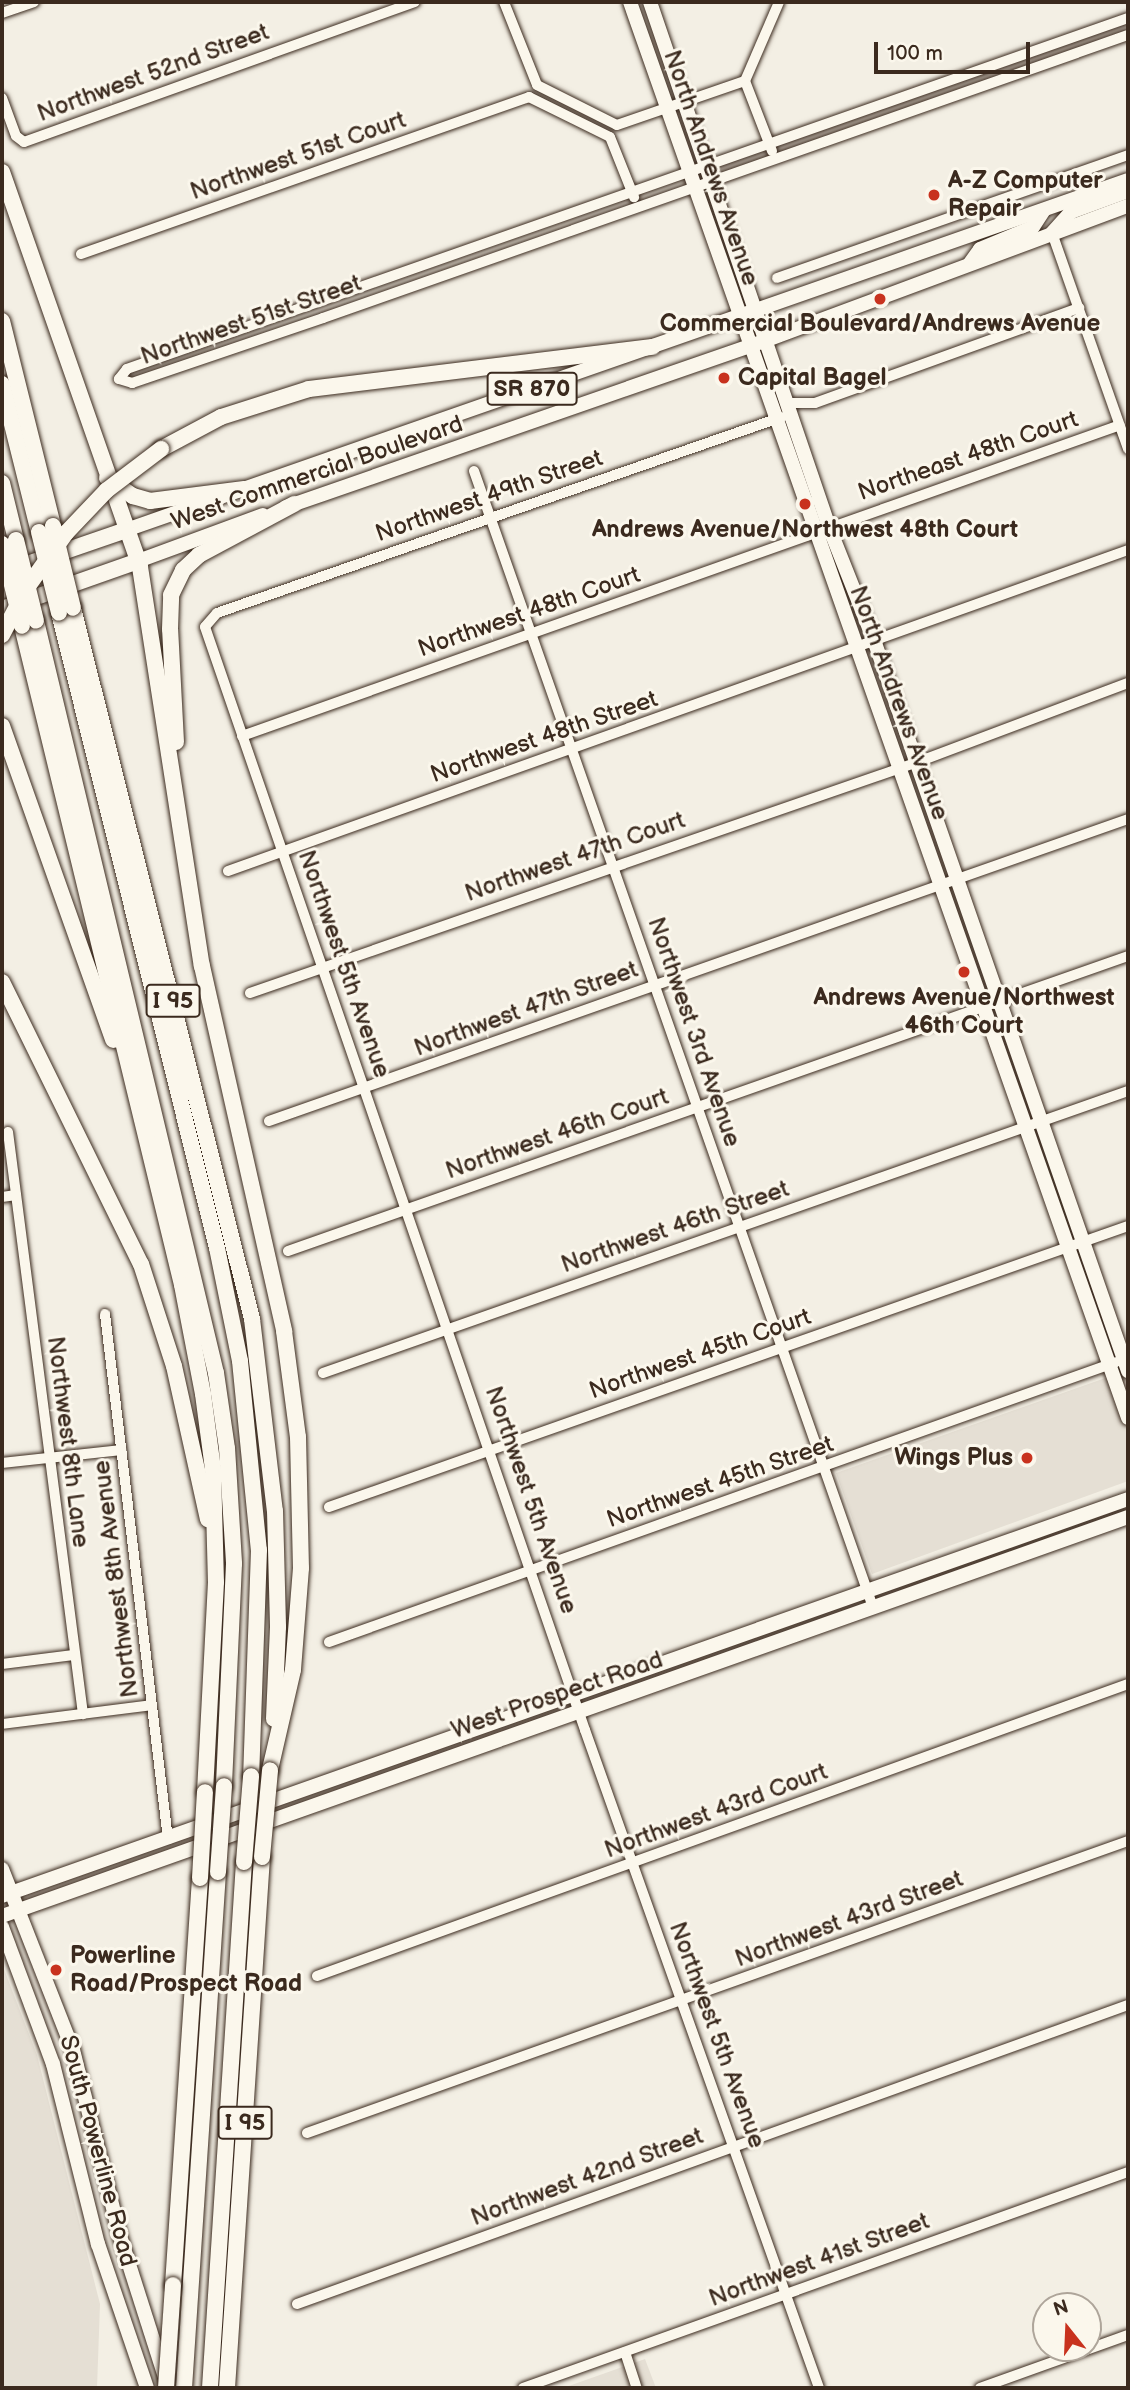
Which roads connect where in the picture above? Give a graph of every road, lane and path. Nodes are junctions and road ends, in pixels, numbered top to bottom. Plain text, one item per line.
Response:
1 (34, 2) edge
2 (415, 2) edge
3 (504, 2) edge
4 (630, 2) edge
5 (650, 2) edge
6 (782, 3) edge
7 (2, 13) edge
8 (1128, 18) edge
9 (1128, 35) edge
10 (1003, 62) junction
11 (1008, 79) junction
12 (746, 81) junction
13 (537, 85) junction
14 (529, 97) junction
15 (2, 98) edge
16 (685, 101) junction
17 (667, 107) junction
18 (617, 125) junction
19 (610, 137) junction
20 (769, 145) junction
21 (1128, 155) edge
22 (774, 159) junction
23 (2, 172) edge
24 (710, 173) junction
25 (691, 180) junction
26 (1128, 180) edge
27 (1036, 187) junction
28 (1128, 191) edge
29 (633, 193) junction
30 (637, 206) junction
31 (1128, 206) edge
32 (1044, 210) junction
33 (1052, 233) junction
34 (81, 254) dead end
35 (970, 263) junction
36 (777, 278) dead end
37 (317, 302) junction
38 (1079, 308) junction
39 (756, 310) junction
40 (739, 316) junction
41 (323, 318) junction
42 (2, 321) edge
43 (767, 340) junction
44 (750, 346) junction
45 (652, 347) junction
46 (2, 384) edge
47 (790, 408) junction
48 (1128, 409) edge
49 (1116, 413) junction
50 (774, 420) junction
51 (1120, 425) junction
52 (1128, 449) edge
53 (474, 471) dead end
54 (107, 478) junction
55 (2, 483) edge
56 (244, 489) junction
57 (294, 504) junction
58 (491, 517) junction
59 (829, 527) junction
60 (46, 529) junction
61 (126, 530) junction
62 (815, 533) junction
63 (9, 542) edge
64 (1128, 550) edge
65 (138, 561) junction
66 (2, 573) edge
67 (2, 609) edge
68 (66, 610) junction
69 (29, 624) junction
70 (205, 624) joint
71 (532, 633) junction
72 (2, 635) edge
73 (874, 643) junction
74 (856, 649) junction
75 (1128, 683) edge
76 (2, 726) edge
77 (242, 736) junction
78 (572, 749) junction
79 (915, 763) junction
80 (899, 769) junction
81 (176, 780) junction
82 (1128, 819) edge
83 (282, 852) junction
84 (613, 865) junction
85 (228, 871) dead end
86 (956, 881) junction
87 (940, 887) junction
88 (1128, 956) edge
89 (323, 967) junction
90 (2, 982) edge
91 (655, 985) junction
92 (250, 993) dead end
93 (999, 1003) junction
94 (983, 1009) junction
95 (365, 1088) junction
96 (1128, 1091) edge
97 (136, 1099) junction
98 (698, 1107) junction
99 (269, 1121) dead end
100 (1042, 1122) junction
101 (1026, 1129) junction
102 (8, 1132) dead end
103 (16, 1195) junction
104 (2, 1197) edge
105 (407, 1209) junction
106 (1128, 1226) edge
107 (739, 1227) junction
108 (1085, 1241) junction
109 (1069, 1247) junction
110 (288, 1251) dead end
111 (105, 1314) dead end
112 (449, 1329) junction
113 (781, 1348) junction
114 (1123, 1363) edge
115 (323, 1373) dead end
116 (1128, 1418) edge
117 (492, 1449) junction
118 (121, 1450) junction
119 (48, 1457) junction
120 (2, 1463) edge
121 (823, 1469) junction
122 (1128, 1499) edge
123 (329, 1507) dead end
124 (1128, 1517) edge
125 (215, 1545) junction
126 (532, 1570) junction
127 (868, 1592) junction
128 (873, 1607) junction
129 (329, 1642) dead end
130 (73, 1655) junction
131 (2, 1664) edge
132 (1128, 1684) edge
133 (575, 1695) junction
134 (152, 1705) junction
135 (579, 1711) junction
136 (83, 1714) junction
137 (2, 1724) edge
138 (270, 1770) junction
139 (169, 1839) junction
140 (1128, 1841) edge
141 (634, 1864) junction
142 (2, 1869) edge
143 (7, 1894) edge
144 (20, 1910) junction
145 (2, 1916) edge
146 (2, 1927) edge
147 (317, 1976) dead end
148 (682, 2001) junction
149 (1128, 2005) edge
150 (307, 2133) dead end
151 (734, 2146) junction
152 (1128, 2172) edge
153 (112, 2288) junction
154 (786, 2294) junction
155 (297, 2304) dead end
156 (1128, 2335) edge
157 (150, 2337) junction
158 (625, 2352) junction
159 (147, 2388) edge
160 (167, 2388) edge
161 (184, 2388) edge
162 (210, 2388) edge
163 (227, 2388) edge
164 (523, 2388) edge
165 (638, 2388) edge
166 (819, 2388) edge
167 (980, 2388) edge

1 - 7 street
2 - 15 street, Northwest 52nd Street
3 - 13 street
4 - 17 main road, North Andrews Avenue
5 - 16 main road, North Andrews Avenue
6 - 12 street
8 - 10 street
9 - 11 street
10 - 11 street
10 - 20 street
11 - 22 street
12 - 16 street
12 - 20 street
13 - 14 street
13 - 18 street
14 - 19 street
14 - 34 street, Northwest 51st Court
16 - 17 street
16 - 24 main road, North Andrews Avenue
17 - 18 street
17 - 25 main road, North Andrews Avenue
18 - 19 street
19 - 29 street
20 - 22 street
20 - 24 street
21 - 27 street
22 - 24 street
23 - 54 highway
24 - 25 street
24 - 39 main road, North Andrews Avenue
25 - 29 street, Northwest 51st Street
25 - 30 street, Northwest 51st Street
25 - 40 main road, North Andrews Avenue
26 - 32 main road, SR 870
27 - 32 street
27 - 36 street
28 - 33 main road
29 - 30 street
29 - 37 street, Northwest 51st Street
30 - 41 street, Northwest 51st Street
31 - 33 main road, SR 870
32 - 35 main road
32 - 39 main road, SR 870
33 - 35 main road, SR 870
33 - 38 street
35 - 43 main road, SR 870
37 - 41 street
37 - 41 street, Northwest 51st Street
38 - 47 street
38 - 49 street
39 - 40 main road, West Commercial Boulevard / SR 870
39 - 43 main road, North Andrews Avenue
40 - 44 main road, North Andrews Avenue
40 - 45 main road, West Commercial Boulevard / SR 870
42 - 60 highway, I 95
43 - 44 main road, West Commercial Boulevard / SR 870
43 - 47 main road, North Andrews Avenue
44 - 50 main road, North Andrews Avenue
44 - 57 main road, West Commercial Boulevard / SR 870
45 - 56 main road, West Commercial Boulevard / SR 870
45 - 72 highway, bridge
46 - 60 highway
47 - 50 street, Northwest 49th Street
47 - 59 main road, North Andrews Avenue
48 - 49 street
49 - 51 street
50 - 58 street, Northwest 49th Street
50 - 62 main road, North Andrews Avenue
51 - 52 street
51 - 59 street, Northeast 48th Court
53 - 58 street, Northwest 3rd Avenue
54 - 56 highway
54 - 61 highway
55 - 63 highway
56 - 61 main road, West Commercial Boulevard / SR 870
57 - 65 main road, West Commercial Boulevard / SR 870
57 - 81 highway
58 - 70 street, Northwest 49th Street
58 - 71 street, Northwest 3rd Avenue
59 - 62 street, Northwest 48th Court
59 - 73 main road, North Andrews Avenue
60 - 68 highway, I 95, bridge
61 - 65 highway
61 - 66 highway, West Commercial Boulevard / SR 870
62 - 71 street, Northwest 48th Court
62 - 74 main road, North Andrews Avenue
63 - 69 highway, I 95, bridge
64 - 73 street, Northwest 48th Street
65 - 67 highway, West Commercial Boulevard / SR 870
65 - 81 highway
68 - 138 highway, I 95
68 - 162 highway, bridge
69 - 97 highway, I 95
69 - 161 highway, bridge
70 - 77 street, Northwest 5th Avenue
71 - 77 street, Northwest 48th Court
71 - 78 street, Northwest 3rd Avenue
73 - 74 street, Northwest 48th Street
73 - 79 main road, North Andrews Avenue
74 - 78 street, Northwest 48th Street
74 - 80 main road, North Andrews Avenue
75 - 79 street, Northwest 47th Court
76 - 97 highway
77 - 83 street, Northwest 5th Avenue
78 - 83 street, Northwest 48th Street
78 - 84 street, Northwest 3rd Avenue
79 - 80 street, Northwest 47th Court
79 - 86 main road, North Andrews Avenue
80 - 84 street, Northwest 47th Court
80 - 87 main road, North Andrews Avenue
81 - 138 highway
82 - 86 street, Northwest 47th Street
83 - 85 street, Northwest 48th Street
83 - 89 street, Northwest 5th Avenue
84 - 89 street, Northwest 47th Court
84 - 91 street, Northwest 3rd Avenue
86 - 87 street, Northwest 47th Street
86 - 93 main road, North Andrews Avenue
87 - 91 street, Northwest 47th Street
87 - 94 main road, North Andrews Avenue
88 - 93 street, Northwest 46th Court
89 - 92 street, Northwest 47th Court
89 - 95 street, Northwest 5th Avenue
90 - 125 highway
91 - 95 street, Northwest 47th Street
91 - 98 street, Northwest 3rd Avenue
93 - 94 street, Northwest 46th Court
93 - 100 main road, North Andrews Avenue
94 - 98 street, Northwest 46th Court
94 - 101 main road, North Andrews Avenue
95 - 99 street, Northwest 47th Street
95 - 105 street, Northwest 5th Avenue
96 - 100 street, Northwest 46th Street
97 - 125 highway, I 95
98 - 105 street, Northwest 46th Court
98 - 107 street, Northwest 3rd Avenue
100 - 101 street, Northwest 46th Street
100 - 108 main road, North Andrews Avenue
101 - 107 street, Northwest 46th Street
101 - 109 main road, North Andrews Avenue
102 - 103 street, Northwest 8th Lane
103 - 104 street
103 - 119 street, Northwest 8th Lane
105 - 110 street, Northwest 46th Court
105 - 112 street, Northwest 5th Avenue
106 - 108 street, Northwest 45th Court
107 - 112 street, Northwest 46th Street
107 - 113 street, Northwest 3rd Avenue
108 - 109 street, Northwest 45th Court
108 - 114 main road, North Andrews Avenue
109 - 113 street, Northwest 45th Court
109 - 114 main road, North Andrews Avenue
111 - 118 street, Northwest 8th Avenue
112 - 115 street, Northwest 46th Street
112 - 117 street, Northwest 5th Avenue
113 - 117 street, Northwest 45th Court
113 - 121 street, Northwest 3rd Avenue
114 - 116 main road, North Andrews Avenue
114 - 121 street, Northwest 45th Street
117 - 123 street, Northwest 45th Court
117 - 126 street, Northwest 5th Avenue
118 - 119 street
118 - 134 street, Northwest 8th Avenue
119 - 120 street
119 - 130 street, Northwest 8th Lane
121 - 126 street, Northwest 45th Street
121 - 127 street, Northwest 3rd Avenue
122 - 127 main road, West Prospect Road
124 - 128 main road, West Prospect Road
125 - 160 highway, I 95, bridge
126 - 129 street, Northwest 45th Street
126 - 133 street, Northwest 5th Avenue
127 - 128 street, Northwest 3rd Avenue
127 - 133 main road, West Prospect Road
128 - 135 main road, West Prospect Road
130 - 131 street
130 - 136 street, Northwest 8th Lane
132 - 141 street, Northwest 43rd Court
133 - 135 street, Northwest 5th Avenue
133 - 139 main road, West Prospect Road
134 - 136 street
134 - 139 street, Northwest 8th Avenue
135 - 141 street, Northwest 5th Avenue
135 - 144 main road, West Prospect Road
136 - 137 street
138 - 163 highway, I 95, bridge
139 - 143 main road, West Prospect Road
140 - 148 street, Northwest 43rd Street
141 - 147 street, Northwest 43rd Court
141 - 148 street, Northwest 5th Avenue
142 - 143 main road, South Powerline Road
143 - 144 main road, South Powerline Road
144 - 145 main road, West Prospect Road
144 - 157 main road, South Powerline Road
146 - 153 main road, South Powerline Road
148 - 150 street, Northwest 43rd Street
148 - 151 street, Northwest 5th Avenue
149 - 151 street, Northwest 42nd Street
151 - 154 street, Northwest 5th Avenue
151 - 155 street, Northwest 42nd Street
152 - 154 street, Northwest 41st Street
153 - 157 main road
153 - 159 main road, South Powerline Road
154 - 158 street, Northwest 41st Street
154 - 166 street, Northwest 5th Avenue
156 - 167 street
157 - 160 main road
158 - 164 street, Northwest 41st Street
158 - 165 street

